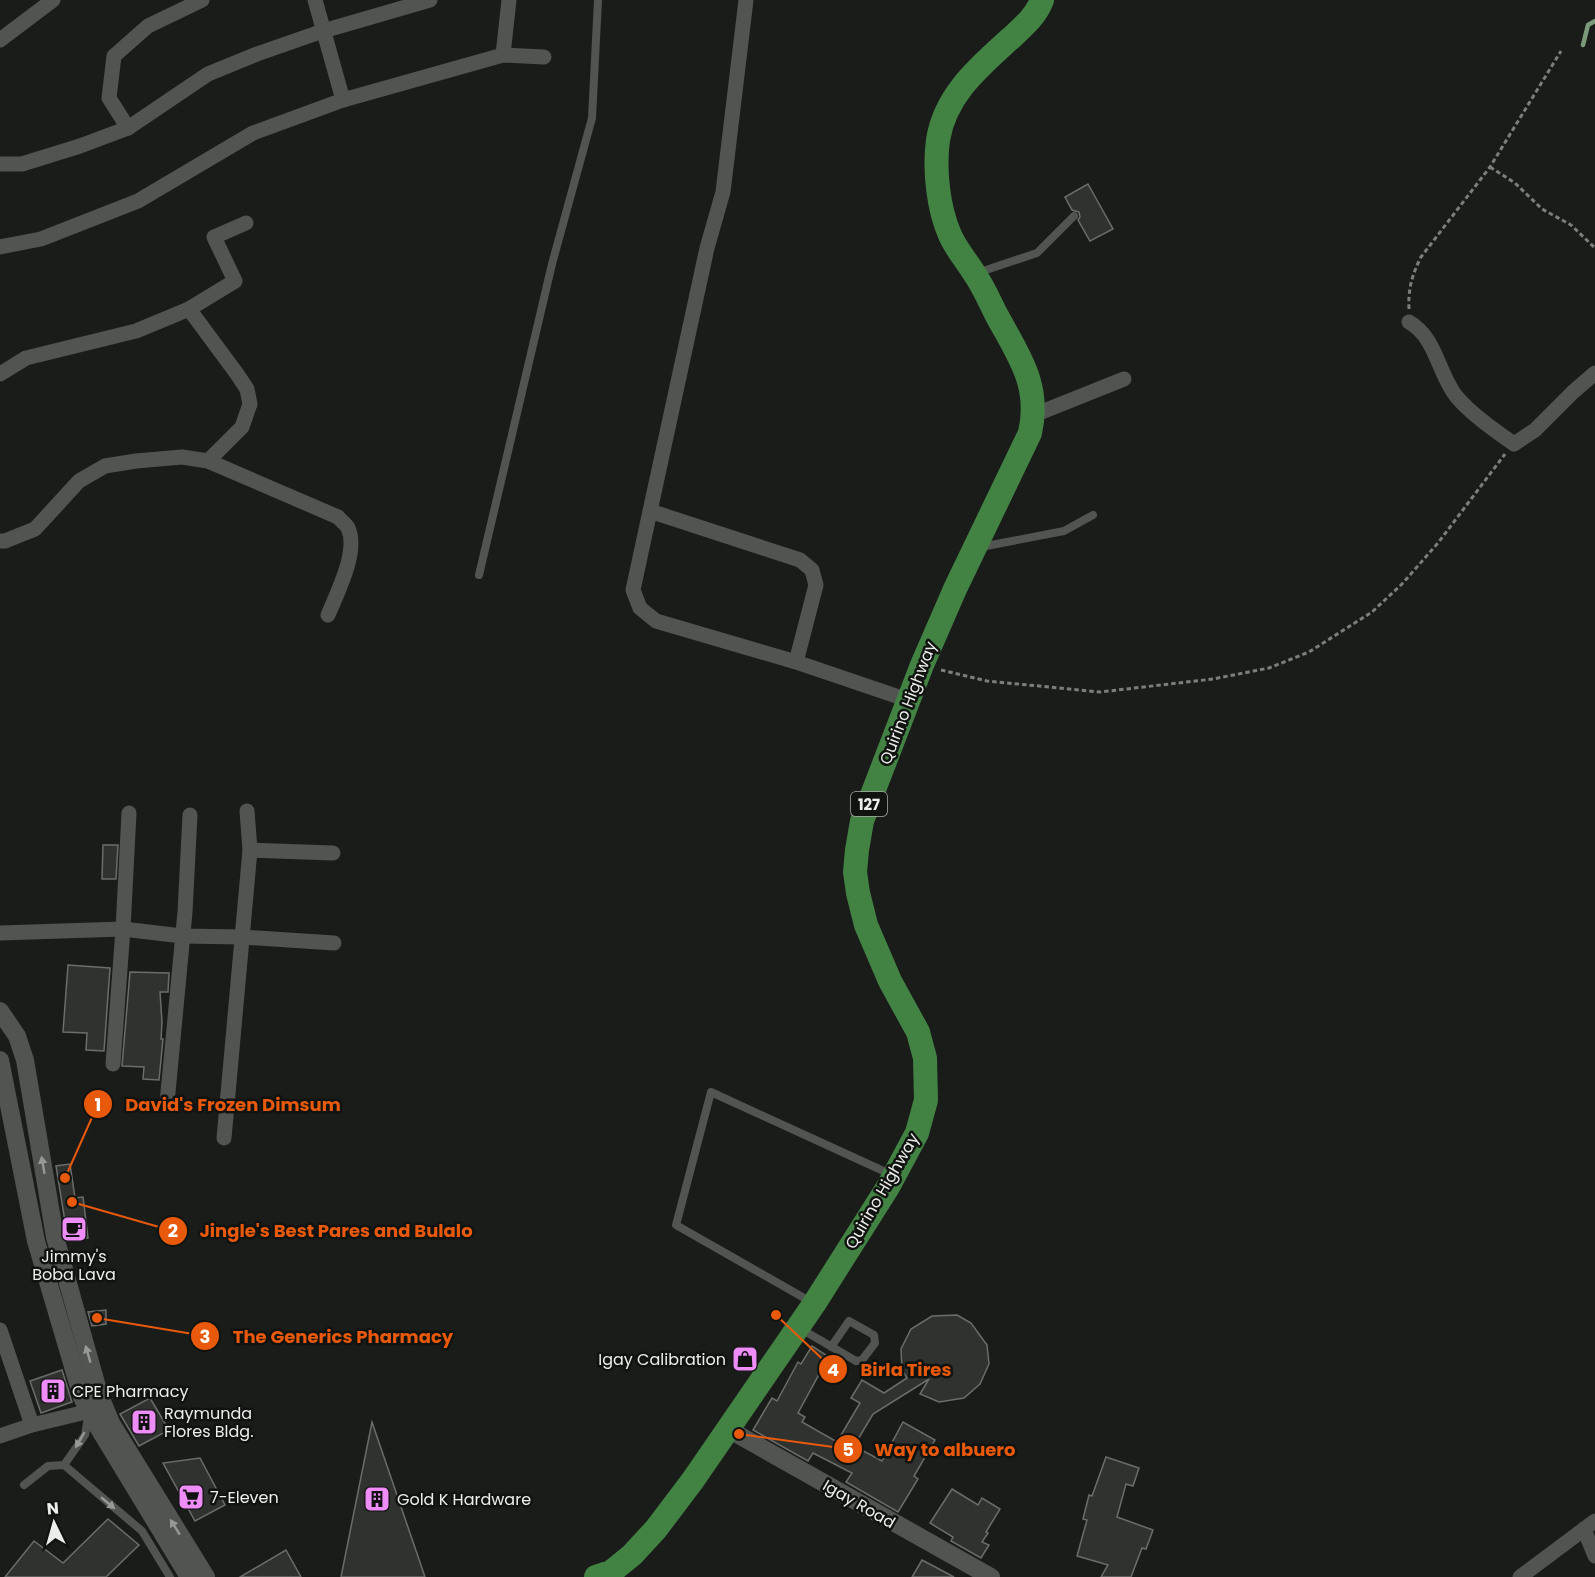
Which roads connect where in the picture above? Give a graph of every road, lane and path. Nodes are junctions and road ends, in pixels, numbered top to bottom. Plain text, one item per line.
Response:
1 (53, 0) edge
2 (201, 0) edge
3 (315, 0) edge
4 (430, 0) edge
5 (508, 0) edge
6 (598, 0) edge
7 (746, 0) edge
8 (1042, 0) edge
9 (323, 31) junction
10 (0, 40) edge
11 (1561, 51) dead end
12 (503, 55) junction
13 (544, 57) dead end
14 (343, 100) junction
15 (128, 128) junction
16 (0, 164) edge
17 (1490, 167) junction
18 (1074, 216) dead end
19 (246, 223) dead end
20 (0, 247) edge
21 (1595, 248) edge
22 (975, 274) junction
23 (189, 309) junction
24 (1409, 322) joint
25 (1595, 373) edge
26 (0, 374) edge
27 (1124, 379) dead end
28 (1034, 415) junction
29 (1514, 444) junction
30 (208, 462) junction
31 (650, 511) junction
32 (1094, 515) dead end
33 (0, 541) edge
34 (975, 549) junction
35 (479, 575) dead end
36 (328, 615) dead end
37 (796, 662) junction
38 (922, 665) junction
39 (908, 700) junction
40 (247, 811) dead end
41 (129, 813) dead end
42 (190, 815) dead end
43 (250, 850) junction
44 (333, 853) dead end
45 (123, 929) junction
46 (0, 933) edge
47 (182, 936) junction
48 (242, 937) junction
49 (333, 943) dead end
50 (0, 1011) edge
51 (0, 1060) edge
52 (113, 1064) dead end
53 (167, 1103) dead end
54 (224, 1138) dead end
55 (894, 1176) junction
56 (814, 1304) junction
57 (798, 1328) junction
58 (0, 1330) edge
59 (831, 1347) junction
60 (96, 1409) junction
61 (33, 1425) junction
62 (728, 1429) junction
63 (0, 1436) edge
64 (64, 1465) junction
65 (24, 1485) dead end
66 (1591, 1531) edge
67 (1595, 1556) edge
68 (1528, 1574) edge
69 (170, 1577) edge
70 (189, 1577) edge
71 (206, 1577) edge
72 (596, 1577) edge
73 (991, 1577) edge

1 - 10 street
2 - 15 street
3 - 9 street
4 - 9 street
5 - 12 street
6 - 35 lane
7 - 31 street
8 - 22 main road, Quirino Highway / 127
9 - 14 street
9 - 15 street
11 - 17 path
12 - 13 street
12 - 14 street
14 - 20 street
15 - 16 street
17 - 21 path
17 - 24 path
18 - 22 lane
19 - 23 street
22 - 28 main road, Quirino Highway / 127
23 - 26 street
23 - 30 street
24 - 29 street
25 - 29 street
27 - 28 street
28 - 34 main road, Quirino Highway / 127
29 - 38 path
30 - 33 street
30 - 36 street
31 - 37 street
31 - 37 street
32 - 34 lane
34 - 38 main road, Quirino Highway / 127
37 - 39 street
38 - 39 main road, Quirino Highway / 127
39 - 55 main road, Quirino Highway / 127
40 - 43 street
41 - 45 street
42 - 47 street
43 - 44 street
43 - 48 street
45 - 46 street
45 - 47 street
45 - 52 street
47 - 48 street
47 - 53 street
48 - 49 street
48 - 54 street
60 -> 50 street
51 - 60 street
55 - 56 main road, Quirino Highway / 127
55 - 56 lane
56 - 57 main road, Quirino Highway / 127
57 - 59 lane
57 - 62 main road, Quirino Highway / 127
58 - 61 street
59 - 59 lane
60 - 61 street
60 -> 64 lane
60 - 70 street
71 -> 60 street
61 - 63 street
62 - 72 main road, Quirino Highway / 127
62 - 73 street, Igay Road
64 - 65 lane
64 -> 69 lane
66 - 67 street
66 - 68 street

